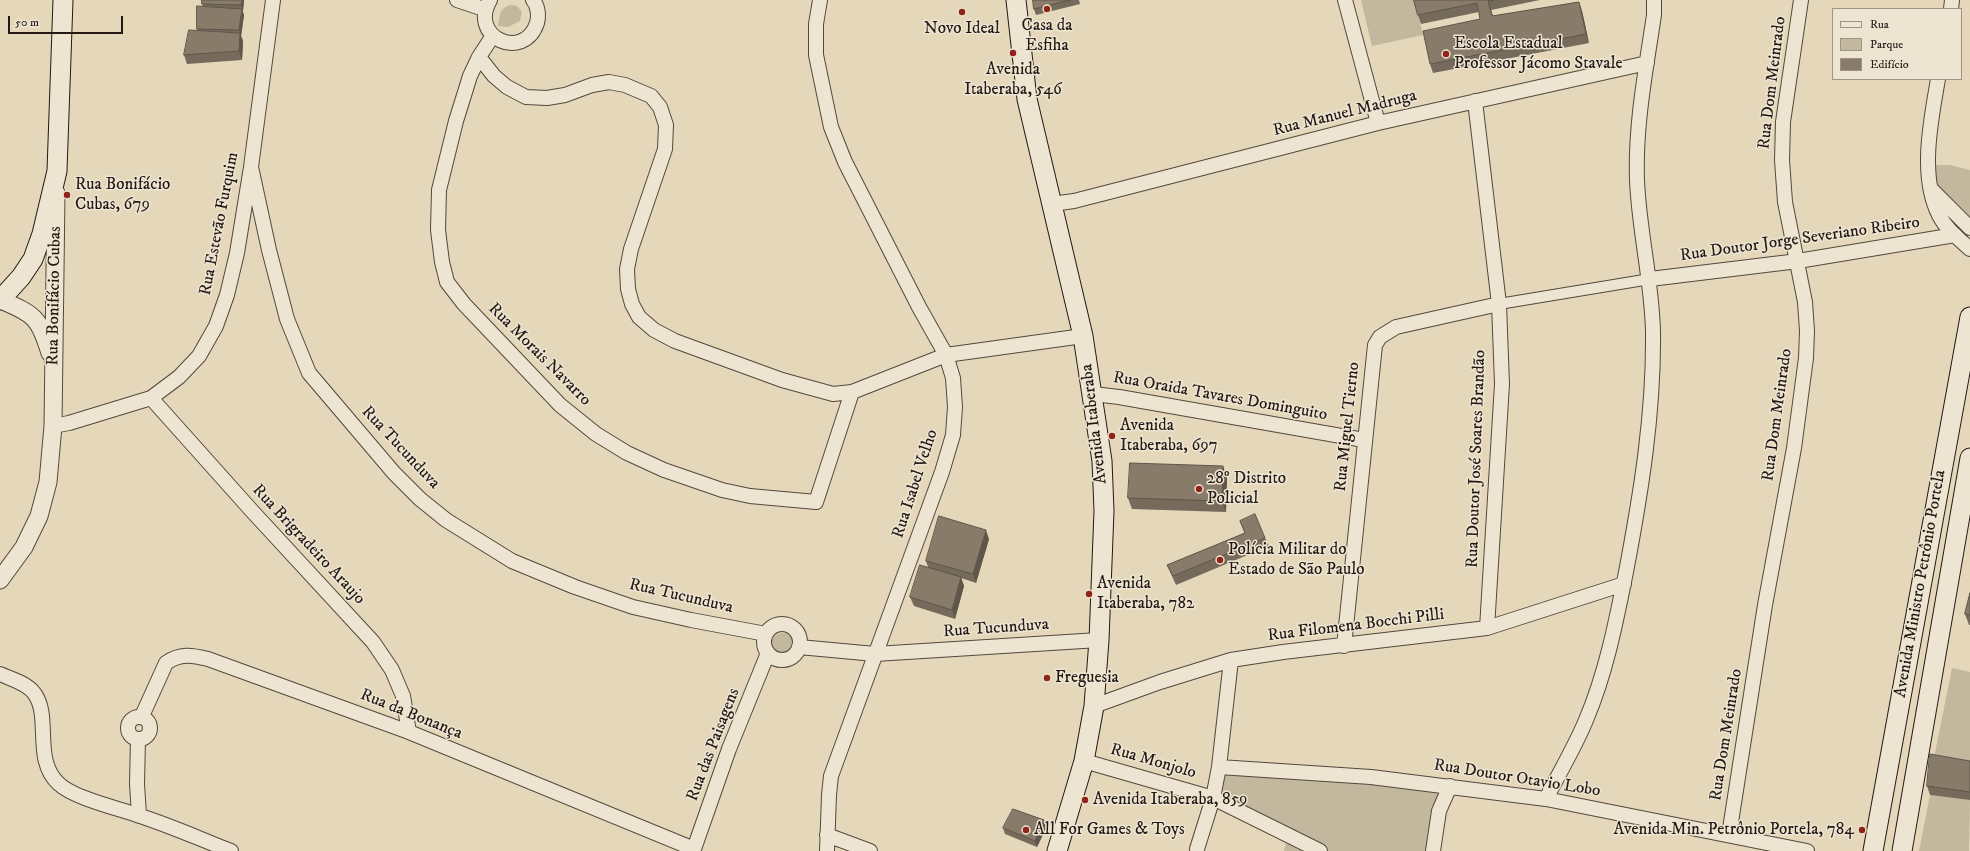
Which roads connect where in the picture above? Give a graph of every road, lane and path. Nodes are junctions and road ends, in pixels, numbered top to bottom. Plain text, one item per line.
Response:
1 (63, 0) edge
2 (273, 0) edge
3 (457, 0) edge
4 (820, 0) edge
5 (1016, 0) edge
6 (1345, 0) edge
7 (1654, 0) edge
8 (1801, 0) edge
9 (536, 1) edge
10 (487, 5) edge
11 (492, 37) junction
12 (479, 57) junction
13 (1647, 63) junction
14 (1938, 80) edge
15 (1475, 100) junction
16 (1378, 123) junction
17 (251, 167) junction
18 (57, 171) junction
19 (1932, 190) junction
20 (1052, 204) junction
21 (1970, 228) edge
22 (1955, 235) junction
23 (1970, 249) edge
24 (1798, 261) junction
25 (1650, 279) junction
26 (1, 300) edge
27 (1499, 304) junction
28 (1970, 317) edge
29 (1084, 336) junction
30 (946, 355) junction
31 (54, 367) junction
32 (852, 392) junction
33 (1093, 394) junction
34 (151, 398) junction
35 (53, 426) junction
36 (1364, 440) junction
37 (1970, 458) edge
38 (1965, 519) edge
39 (0, 580) edge
40 (1624, 584) junction
41 (1487, 628) junction
42 (766, 634) junction
43 (1099, 640) junction
44 (1344, 646) junction
45 (799, 647) junction
46 (768, 653) junction
47 (875, 654) junction
48 (1231, 660) junction
49 (0, 674) edge
50 (1094, 706) junction
51 (408, 732) junction
52 (1084, 761) junction
53 (1219, 767) junction
54 (1450, 786) junction
55 (1213, 798) junction
56 (1546, 799) junction
57 (139, 815) junction
58 (827, 835) junction
59 (1729, 835) junction
60 (694, 849) joint
61 (1197, 849) dead end
62 (230, 851) edge
63 (827, 851) edge
64 (870, 851) edge
65 (1057, 851) edge
66 (1320, 851) edge
67 (1433, 851) edge
68 (1807, 851) edge
69 (1873, 851) edge
70 (1902, 851) edge

1 - 18 main road, Rua Bonifácio Cubas
2 - 17 street, Rua Estevão Furquim
3 - 10 street
4 - 30 street, Rua Isabel Velho
5 - 20 main road, Avenida Itaberaba
6 - 16 street
7 - 13 street
8 - 24 street, Rua Dom Meinrado
9 - 11 street
10 - 11 street
11 - 12 street, Rua Morais Navarro
12 - 32 street
12 - 32 street, Rua Morais Navarro
13 - 15 street, Rua Manuel Madruga
13 - 25 street
14 - 19 street
15 - 16 street, Rua Manuel Madruga
15 - 27 street, Rua Doutor José Soares Brandão
16 - 20 street, Rua Manuel Madruga
17 - 34 street, Rua Estevão Furquim
17 - 42 street, Rua Tucunduva
18 - 26 main road
18 - 31 street, Rua Bonifácio Cubas
19 - 21 street
19 - 22 street
20 - 29 main road, Avenida Itaberaba
22 - 23 street
22 - 24 street, Rua Doutor Jorge Severiano Ribeiro
24 - 25 street, Rua Doutor Jorge Severiano Ribeiro
24 - 59 street, Rua Dom Meinrado
25 - 27 street
25 - 40 street
26 - 31 street
27 - 36 street, Rua Miguel Tierno
27 - 41 street, Rua Doutor José Soares Brandão
28 - 69 main road, Avenida Ministro Petrônio Portela
29 - 30 street
29 - 33 main road, Avenida Itaberaba
30 - 32 street
30 - 47 street, Rua Isabel Velho
31 - 35 street, Rua Bonifácio Cubas
33 - 36 street, Rua Oraida Tavares Dominguito
33 - 43 main road, Avenida Itaberaba
34 - 35 street, Rua Estevão Furquim
34 - 51 street, Rua Brigradeiro Araujo
35 - 39 street, Rua Bonifácio Cubas
36 - 44 street, Rua Miguel Tierno
37 - 38 main road, Avenida Ministro Petrônio Portela
38 - 70 main road, Avenida Ministro Petrônio Portela
40 - 41 street, Rua Filomena Bocchi Pilli
40 - 56 street
41 - 44 street, Rua Filomena Bocchi Pilli
42 - 45 street
42 - 46 street
43 - 47 street, Rua Tucunduva
43 - 50 main road, Avenida Itaberaba
44 - 48 street, Rua Filomena Bocchi Pilli
45 - 46 street
45 - 47 street, Rua Tucunduva
46 - 60 street, Rua das Paisagens
47 - 58 street, Rua Isabel Velho
48 - 50 street, Rua Filomena Bocchi Pilli
48 - 53 street
49 - 57 street
50 - 52 main road, Avenida Itaberaba
51 - 57 street, Rua da Bonança
51 - 60 street, Rua da Bonança
52 - 55 street, Rua Monjolo
52 - 65 main road, Avenida Itaberaba
53 - 54 street, Rua Doutor Otavio Lobo
53 - 55 street
54 - 56 street, Rua Doutor Otavio Lobo
54 - 67 street
55 - 61 street
55 - 66 street, Rua Monjolo
56 - 59 street, Rua Doutor Otavio Lobo
57 - 62 street
58 - 63 street, Rua Isabel Velho
58 - 64 street
59 - 68 street, Rua Doutor Otavio Lobo

